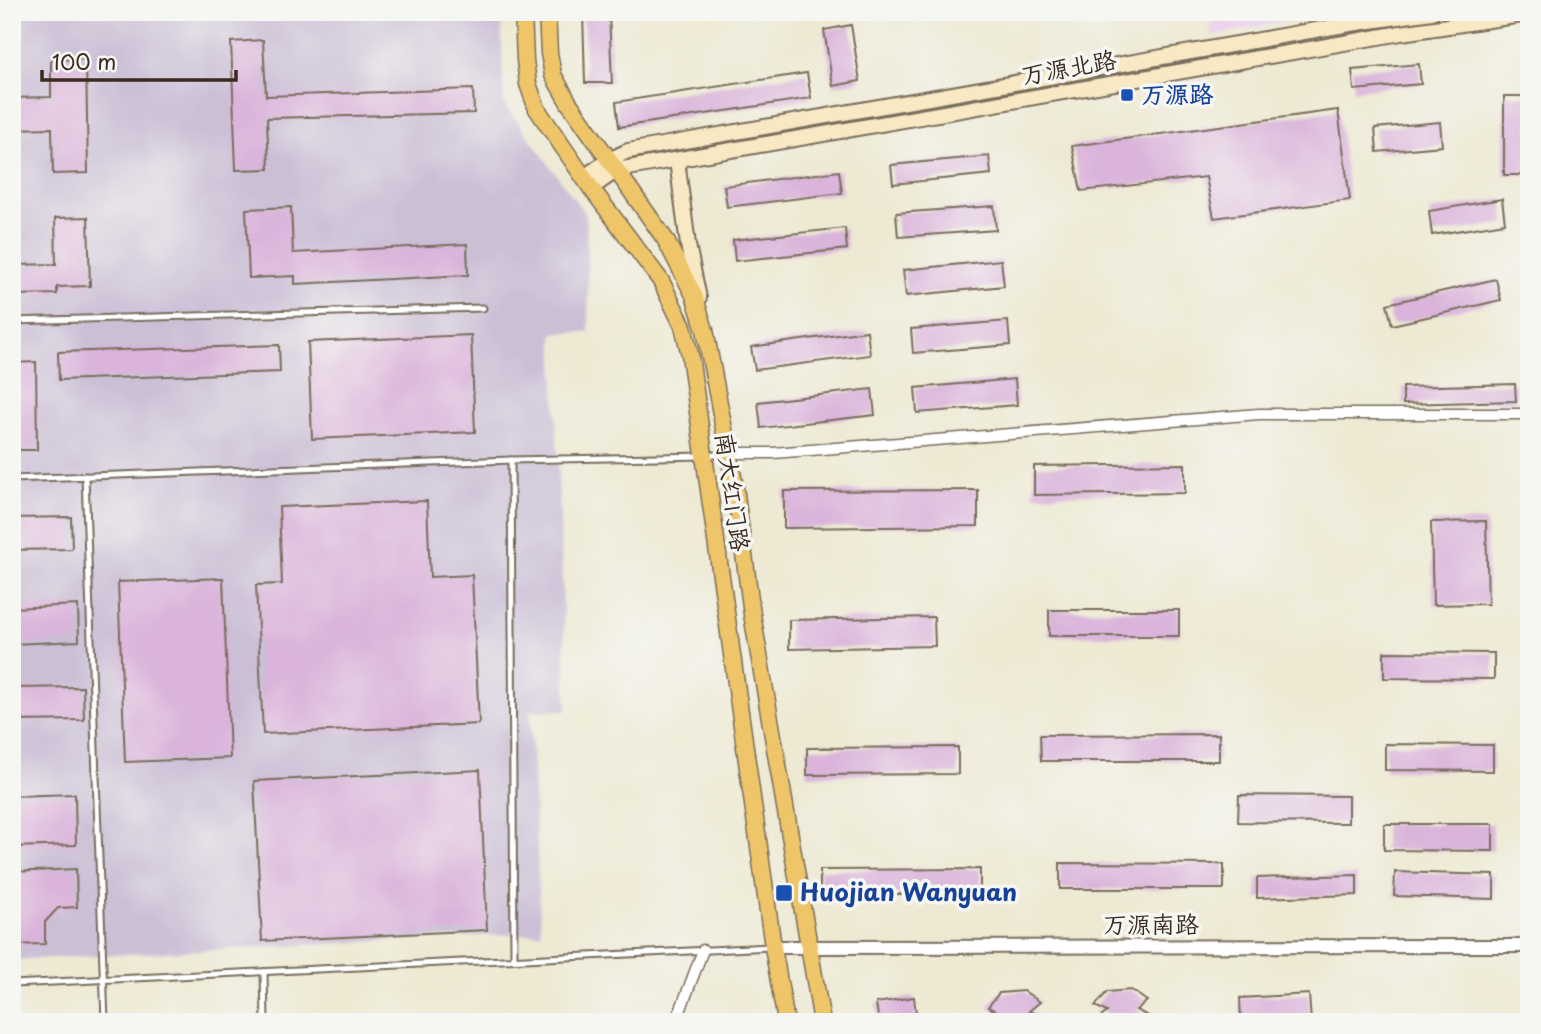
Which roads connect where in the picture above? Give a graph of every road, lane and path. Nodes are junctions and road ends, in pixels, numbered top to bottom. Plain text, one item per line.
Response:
1 (523, 12) edge
2 (547, 12) edge
3 (1432, 12) edge
4 (1529, 14) edge
5 (677, 160) junction
6 (613, 165) junction
7 (588, 183) junction
8 (483, 308) dead end
9 (12, 321) edge
10 (705, 330) junction
11 (1529, 414) edge
12 (728, 453) junction
13 (705, 456) junction
14 (511, 460) junction
15 (85, 476) junction
16 (12, 479) edge
17 (1529, 946) edge
18 (773, 947) junction
19 (807, 947) junction
20 (703, 950) junction
21 (513, 959) junction
22 (264, 972) junction
23 (103, 979) junction
24 (12, 984) edge
25 (105, 1022) edge
26 (265, 1022) edge
27 (676, 1022) edge
28 (786, 1022) edge
29 (822, 1022) edge

1 - 7 highway, 南大红门路
2 - 6 highway, 南大红门路
3 - 6 main road, 万源北路
4 - 5 main road, 万源北路
5 - 6 main road, 万源北路
5 - 10 main road
6 - 7 main road
6 - 10 highway, 南大红门路
7 - 13 highway, 南大红门路
8 - 9 lane
10 - 12 highway, 南大红门路
11 - 12 street
12 - 13 lane
12 - 19 highway, 南大红门路
13 - 14 lane
13 - 18 highway, 南大红门路
14 - 15 lane
14 - 21 lane
15 - 16 lane
15 - 23 lane
17 - 19 street, 万源南路
18 - 19 street, 万源南路
18 - 20 lane
18 - 28 highway, 南大红门路
19 - 29 highway
20 - 21 lane
20 - 27 street
21 - 22 lane
22 - 23 lane
22 - 26 lane
23 - 24 lane
23 - 25 lane

